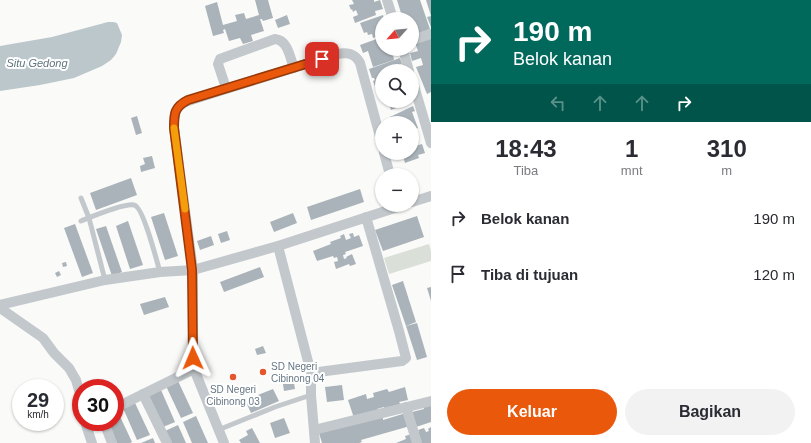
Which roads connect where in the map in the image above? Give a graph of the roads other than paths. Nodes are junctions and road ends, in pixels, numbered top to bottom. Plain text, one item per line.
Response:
1 (387, 0) edge
2 (391, 12) edge
3 (431, 34) edge
4 (419, 38) edge
5 (294, 68) junction
6 (226, 88) junction
7 (419, 103) edge
8 (375, 118) edge
9 (431, 143) edge
10 (431, 196) edge
11 (81, 198) dead end
12 (419, 200) edge
13 (382, 212) edge
14 (366, 217) junction
15 (89, 218) junction
16 (81, 221) dead end
17 (278, 246) junction
18 (192, 270) junction
19 (160, 272) junction
20 (105, 280) junction
21 (0, 306) edge
22 (194, 369) junction
23 (311, 373) junction
24 (75, 379) edge
25 (143, 394) junction
26 (310, 395) junction
27 (431, 401) edge
28 (124, 404) edge
29 (406, 408) junction
30 (218, 430) junction
31 (314, 430) junction
32 (88, 431) edge
33 (107, 431) edge
34 (92, 443) edge
35 (112, 443) edge
36 (167, 443) edge
37 (224, 443) edge
38 (315, 443) edge
39 (417, 443) edge

1 - 2 street
3 - 4 street
5 - 6 street
5 - 6 street
5 - 8 street
6 - 18 street
7 - 9 street
10 - 12 street
11 - 15 lane
13 - 14 street
14 - 17 street
14 - 23 street
15 - 16 lane
15 - 19 lane
15 - 20 lane
17 - 18 street
17 - 23 street
18 - 19 street
18 - 22 street
19 - 20 street
20 - 21 street
21 - 24 street
22 - 25 street
22 - 30 street
23 - 26 street
25 - 28 street
25 - 36 street
26 - 30 lane
26 - 31 street
27 - 29 street
29 - 31 street
29 - 39 street
30 - 37 street
31 - 38 street
32 - 34 street
33 - 35 street

